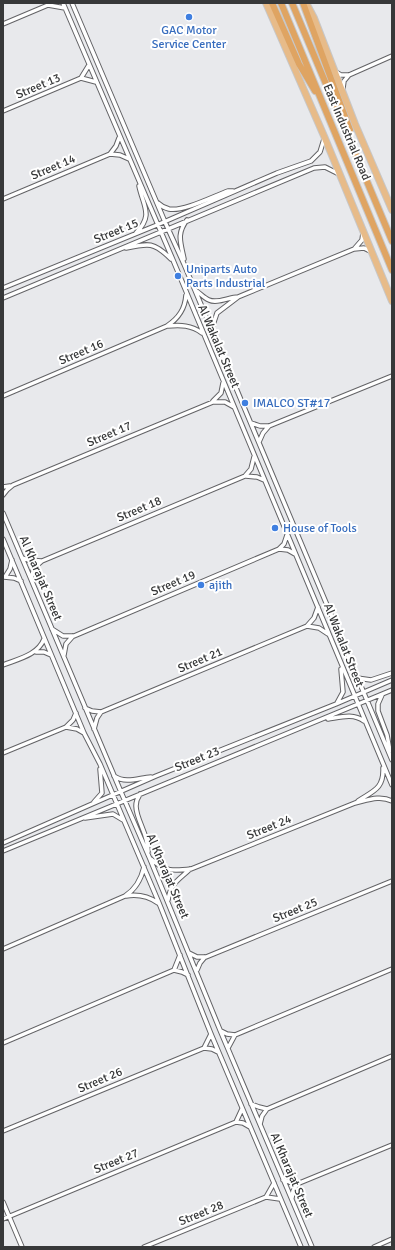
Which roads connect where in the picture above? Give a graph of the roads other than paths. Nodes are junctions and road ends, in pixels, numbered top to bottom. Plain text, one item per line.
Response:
1 (63, 3) edge
2 (72, 3) edge
3 (266, 3) edge
4 (272, 3) edge
5 (281, 3) edge
6 (292, 3) edge
7 (303, 3) edge
8 (306, 3) edge
9 (49, 4) edge
10 (65, 8) junction
11 (3, 24) edge
12 (392, 56) edge
13 (89, 65) junction
14 (334, 70) junction
15 (349, 75) junction
16 (81, 78) junction
17 (96, 82) junction
18 (342, 91) junction
19 (321, 100) junction
20 (3, 111) edge
21 (324, 136) junction
22 (120, 137) junction
23 (110, 154) junction
24 (129, 159) junction
25 (360, 162) junction
26 (340, 174) junction
27 (138, 178) junction
28 (236, 191) junction
29 (3, 199) edge
30 (156, 202) junction
31 (392, 210) edge
32 (188, 219) junction
33 (383, 219) junction
34 (165, 222) junction
35 (158, 225) junction
36 (168, 228) junction
37 (362, 228) junction
38 (160, 232) junction
39 (392, 233) edge
40 (134, 235) junction
41 (392, 241) edge
42 (354, 249) junction
43 (118, 250) junction
44 (374, 255) junction
45 (173, 260) junction
46 (184, 264) junction
47 (392, 270) edge
48 (3, 288) edge
49 (195, 290) junction
50 (187, 294) junction
51 (238, 297) junction
52 (3, 298) edge
53 (392, 301) edge
54 (167, 326) junction
55 (211, 329) junction
56 (203, 334) junction
57 (392, 376) edge
58 (224, 382) junction
59 (3, 396) edge
60 (213, 402) junction
61 (235, 408) junction
62 (251, 423) junction
63 (269, 426) junction
64 (259, 442) junction
65 (254, 456) junction
66 (245, 476) junction
67 (264, 480) junction
68 (13, 485) junction
69 (3, 487) edge
70 (3, 495) edge
71 (3, 513) edge
72 (287, 534) junction
73 (3, 539) edge
74 (279, 549) junction
75 (296, 554) junction
76 (22, 558) junction
77 (12, 559) junction
78 (42, 561) junction
79 (4, 577) edge
80 (31, 578) junction
81 (21, 581) junction
82 (318, 607) junction
83 (307, 626) junction
84 (52, 629) junction
85 (329, 634) junction
86 (74, 636) junction
87 (44, 638) junction
88 (35, 652) junction
89 (52, 655) junction
90 (64, 658) junction
91 (340, 662) junction
92 (3, 665) edge
93 (392, 673) edge
94 (357, 678) junction
95 (392, 680) edge
96 (392, 690) edge
97 (363, 693) junction
98 (383, 693) junction
99 (354, 697) junction
100 (367, 701) junction
101 (336, 704) junction
102 (358, 705) junction
103 (84, 707) junction
104 (76, 712) junction
105 (101, 712) junction
106 (321, 720) junction
107 (365, 721) junction
108 (66, 727) junction
109 (94, 730) junction
110 (84, 733) junction
111 (3, 753) edge
112 (392, 760) edge
113 (100, 764) junction
114 (383, 765) junction
115 (114, 776) junction
116 (156, 776) junction
117 (392, 786) edge
118 (120, 792) junction
119 (141, 793) junction
120 (112, 795) junction
121 (124, 801) junction
122 (392, 801) edge
123 (355, 803) junction
124 (117, 804) junction
125 (90, 805) junction
126 (80, 818) junction
127 (124, 821) junction
128 (3, 843) edge
129 (3, 851) edge
130 (148, 854) junction
131 (150, 859) junction
132 (144, 867) junction
133 (191, 869) junction
134 (392, 881) edge
135 (125, 896) junction
136 (168, 901) junction
137 (159, 903) junction
138 (3, 949) edge
139 (189, 953) junction
140 (180, 955) junction
141 (206, 957) junction
142 (392, 969) edge
143 (174, 970) junction
144 (197, 971) junction
145 (189, 976) junction
146 (220, 1030) junction
147 (211, 1034) junction
148 (235, 1035) junction
149 (3, 1043) edge
150 (204, 1048) junction
151 (228, 1048) junction
152 (219, 1053) junction
153 (392, 1056) edge
154 (251, 1103) junction
155 (242, 1108) junction
156 (267, 1109) junction
157 (236, 1122) junction
158 (260, 1124) junction
159 (250, 1127) junction
160 (3, 1132) edge
161 (392, 1145) edge
162 (283, 1180) junction
163 (274, 1183) junction
164 (297, 1184) junction
165 (266, 1197) junction
166 (280, 1199) junction
167 (292, 1199) junction
168 (3, 1202) edge
169 (9, 1216) junction
170 (3, 1219) edge
171 (392, 1239) edge
172 (22, 1247) edge
173 (144, 1247) edge
174 (301, 1247) edge
175 (312, 1247) edge
176 (374, 1247) edge

1 - 10 street, Al Wakalat Street
2 - 30 street, Al Wakalat Street
3 - 21 main road, East Industrial Road
4 - 19 highway
5 - 19 highway, East Industrial Road
6 - 25 highway, East Industrial Road
7 - 25 highway
8 - 14 main road, East Industrial Road
9 - 10 street
9 - 11 street
10 - 13 street, Al Wakalat Street
12 - 15 street
13 - 16 street
13 - 17 street, Al Wakalat Street
14 - 15 street
14 - 18 main road, East Industrial Road
15 - 18 street
16 - 17 street
16 - 20 street, Street 13
17 - 22 street, Al Wakalat Street
18 - 31 main road, East Industrial Road
19 - 47 highway, East Industrial Road
21 - 26 main road, East Industrial Road
21 - 28 street, Street 15
22 - 23 street
22 - 24 street, Al Wakalat Street
23 - 24 street
23 - 29 street, Street 14
24 - 27 street, Al Wakalat Street
25 - 33 highway, East Industrial Road
26 - 32 street, Street 15
26 - 37 main road, East Industrial Road
27 - 35 street, Al Wakalat Street
27 - 40 street
28 - 30 street, Street 15
28 - 34 street, Street 15
30 - 34 street, Al Wakalat Street
32 - 36 street, Street 15
32 - 46 street
33 - 39 highway
33 - 41 highway, East Industrial Road
34 - 35 street, Street 15
34 - 36 street, Al Wakalat Street
35 - 38 street, Al Wakalat Street
35 - 40 street, Street 15
36 - 38 street, Street 15
36 - 46 street, Al Wakalat Street
37 - 42 street
37 - 44 main road, East Industrial Road
38 - 43 street, Street 15
38 - 45 street, Al Wakalat Street
40 - 48 street, Street 15
42 - 44 street
42 - 51 street
43 - 45 street, Street 15
43 - 52 street, Street 15
44 - 53 main road, East Industrial Road
45 - 50 street, Al Wakalat Street
46 - 49 street, Al Wakalat Street
49 - 51 street
49 - 55 street, Al Wakalat Street
50 - 54 street, Street 16
50 - 56 street, Al Wakalat Street
51 - 55 street
54 - 56 street, Street 16
54 - 59 street, Street 16
55 - 62 street, Al Wakalat Street
56 - 58 street, Al Wakalat Street
57 - 63 street
58 - 60 street
58 - 61 street, Al Wakalat Street
60 - 61 street
60 - 68 street, Street 17
61 - 65 street, Al Wakalat Street
62 - 63 street
62 - 64 street, Al Wakalat Street
63 - 64 street
64 - 94 street, Al Wakalat Street
65 - 66 street
65 - 67 street, Al Wakalat Street
66 - 67 street
66 - 78 street, Street 18
67 - 72 street, Al Wakalat Street
68 - 69 street, Street 17
68 - 70 street, Street 17
71 - 76 street, Al Kharajat Street
72 - 74 street
72 - 75 street, Al Wakalat Street
73 - 77 street, Al Kharajat Street
74 - 75 street
74 - 86 street, Street 19
75 - 82 street, Al Wakalat Street
76 - 78 street
76 - 80 street, Al Kharajat Street
77 - 79 street
77 - 81 street, Al Kharajat Street
78 - 80 street
79 - 81 street
80 - 84 street, Al Kharajat Street
81 - 87 street, Al Kharajat Street
82 - 83 street
82 - 85 street, Al Wakalat Street
83 - 85 street
83 - 105 street, Street 21
84 - 86 street
84 - 90 street, Al Kharajat Street
85 - 91 street, Al Wakalat Street
86 - 90 street
87 - 88 street
87 - 89 street, Al Kharajat Street
88 - 89 street
88 - 92 street
89 - 104 street, Al Kharajat Street
90 - 103 street, Al Kharajat Street
91 - 99 street, Al Wakalat Street
91 - 101 street
93 - 94 street
94 - 97 street, Al Wakalat Street
95 - 97 street, Street 23
96 - 98 street, Street 23
97 - 99 street, Street 23
97 - 100 street, Al Wakalat Street
98 - 100 street, Street 23
98 - 112 street
99 - 101 street, Street 23
99 - 102 street, Al Wakalat Street
100 - 102 street, Street 23
100 - 112 street, Al Wakalat Street
101 - 116 street, Street 23
102 - 106 street, Street 23
102 - 107 street, Al Wakalat Street
103 - 105 street
103 - 109 street, Al Kharajat Street
104 - 108 street
104 - 110 street, Al Kharajat Street
105 - 109 street
106 - 107 street, Street 23
106 - 119 street, Street 23
107 - 114 street, Al Wakalat Street
108 - 110 street
108 - 111 street
109 - 115 street, Al Kharajat Street
110 - 113 street, Al Kharajat Street
113 - 120 street, Al Kharajat Street
113 - 125 street
114 - 117 street, Al Wakalat Street
114 - 123 street, Street 24
115 - 116 street, Street 23
115 - 118 street, Al Kharajat Street
116 - 118 street, Street 23
118 - 120 street, Street 23
118 - 121 street, Al Kharajat Street
119 - 121 street, Street 23
119 - 130 street
120 - 124 street, Al Kharajat Street
120 - 125 street, Street 23
121 - 124 street, Street 23
121 - 130 street, Al Kharajat Street
122 - 123 street, Street 24
123 - 133 street, Street 24
124 - 126 street, Street 23
124 - 127 street, Al Kharajat Street
125 - 128 street, Street 23
126 - 127 street, Street 23
126 - 129 street, Street 23
127 - 132 street, Al Kharajat Street
130 - 131 street, Al Kharajat Street
131 - 133 street, Street 24
131 - 136 street, Al Kharajat Street
132 - 135 street
132 - 137 street, Al Kharajat Street
133 - 136 street, Street 24
134 - 141 street, Street 25
135 - 137 street
135 - 138 street
136 - 139 street, Al Kharajat Street
137 - 140 street, Al Kharajat Street
139 - 141 street
139 - 144 street, Al Kharajat Street
140 - 143 street
140 - 145 street, Al Kharajat Street
141 - 144 street
142 - 148 street
143 - 145 street
143 - 149 street
144 - 146 street, Al Kharajat Street
145 - 147 street, Al Kharajat Street
146 - 148 street
146 - 151 street, Al Kharajat Street
147 - 150 street
147 - 152 street, Al Kharajat Street
148 - 151 street
150 - 152 street
150 - 160 street, Street 26
151 - 154 street, Al Kharajat Street
152 - 155 street, Al Kharajat Street
153 - 156 street
154 - 156 street
154 - 158 street, Al Kharajat Street
155 - 157 street
155 - 159 street, Al Kharajat Street
156 - 158 street
157 - 159 street
157 - 169 street, Street 27
158 - 162 street, Al Kharajat Street
159 - 163 street, Al Kharajat Street
161 - 164 street
162 - 164 street
162 - 167 street, Al Kharajat Street
163 - 165 street
163 - 166 street, Al Kharajat Street
164 - 167 street
165 - 166 street
165 - 173 street, Street 28
166 - 174 street, Al Kharajat Street
167 - 175 street, Al Kharajat Street
168 - 169 street
169 - 170 street, Street 27
169 - 172 street
171 - 176 street

